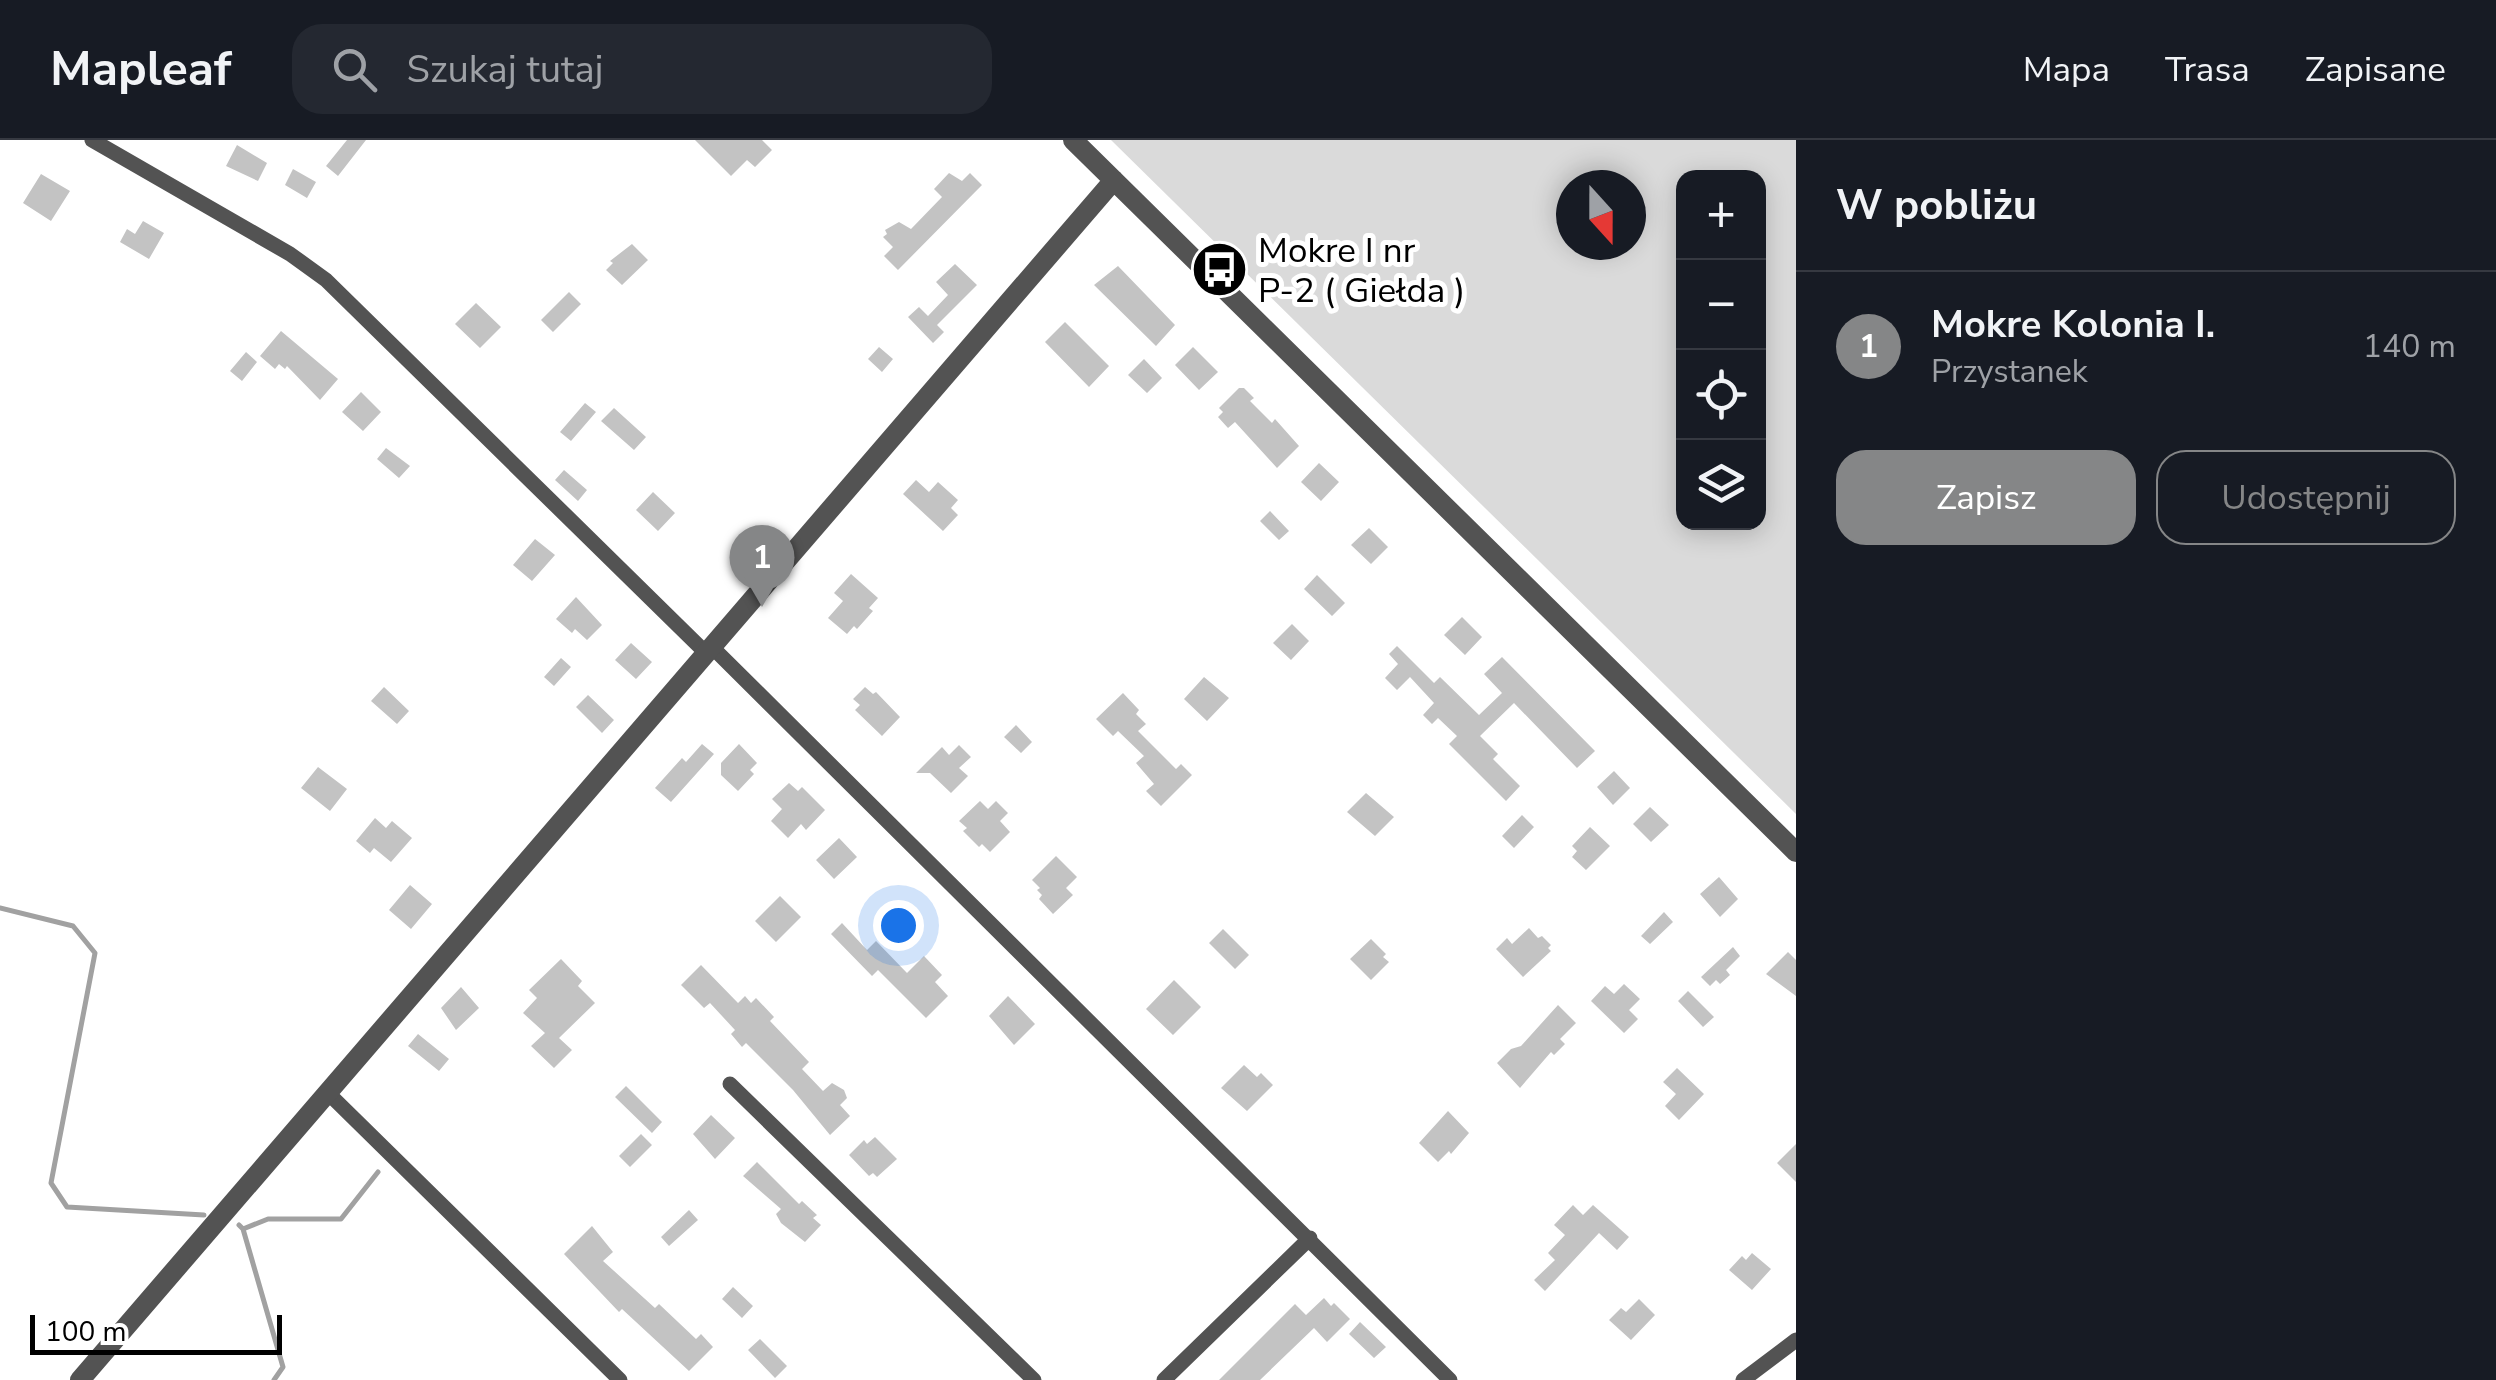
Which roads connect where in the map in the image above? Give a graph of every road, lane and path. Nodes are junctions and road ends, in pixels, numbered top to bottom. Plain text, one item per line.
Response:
1 (92, 140) edge
2 (1074, 140) edge
3 (1114, 180) junction
4 (708, 649) junction
5 (1796, 852) edge
6 (730, 1084) dead end
7 (327, 1092) junction
8 (1310, 1238) junction
9 (1796, 1340) edge
10 (80, 1380) edge
11 (620, 1380) edge
12 (1034, 1380) edge
13 (1164, 1380) edge
14 (1450, 1380) edge
15 (1743, 1380) edge

1 - 4 street
2 - 3 street
3 - 4 street
3 - 5 street
4 - 7 street
4 - 8 street
6 - 12 street
7 - 10 street
7 - 11 street
8 - 13 street
8 - 14 street
9 - 15 street

